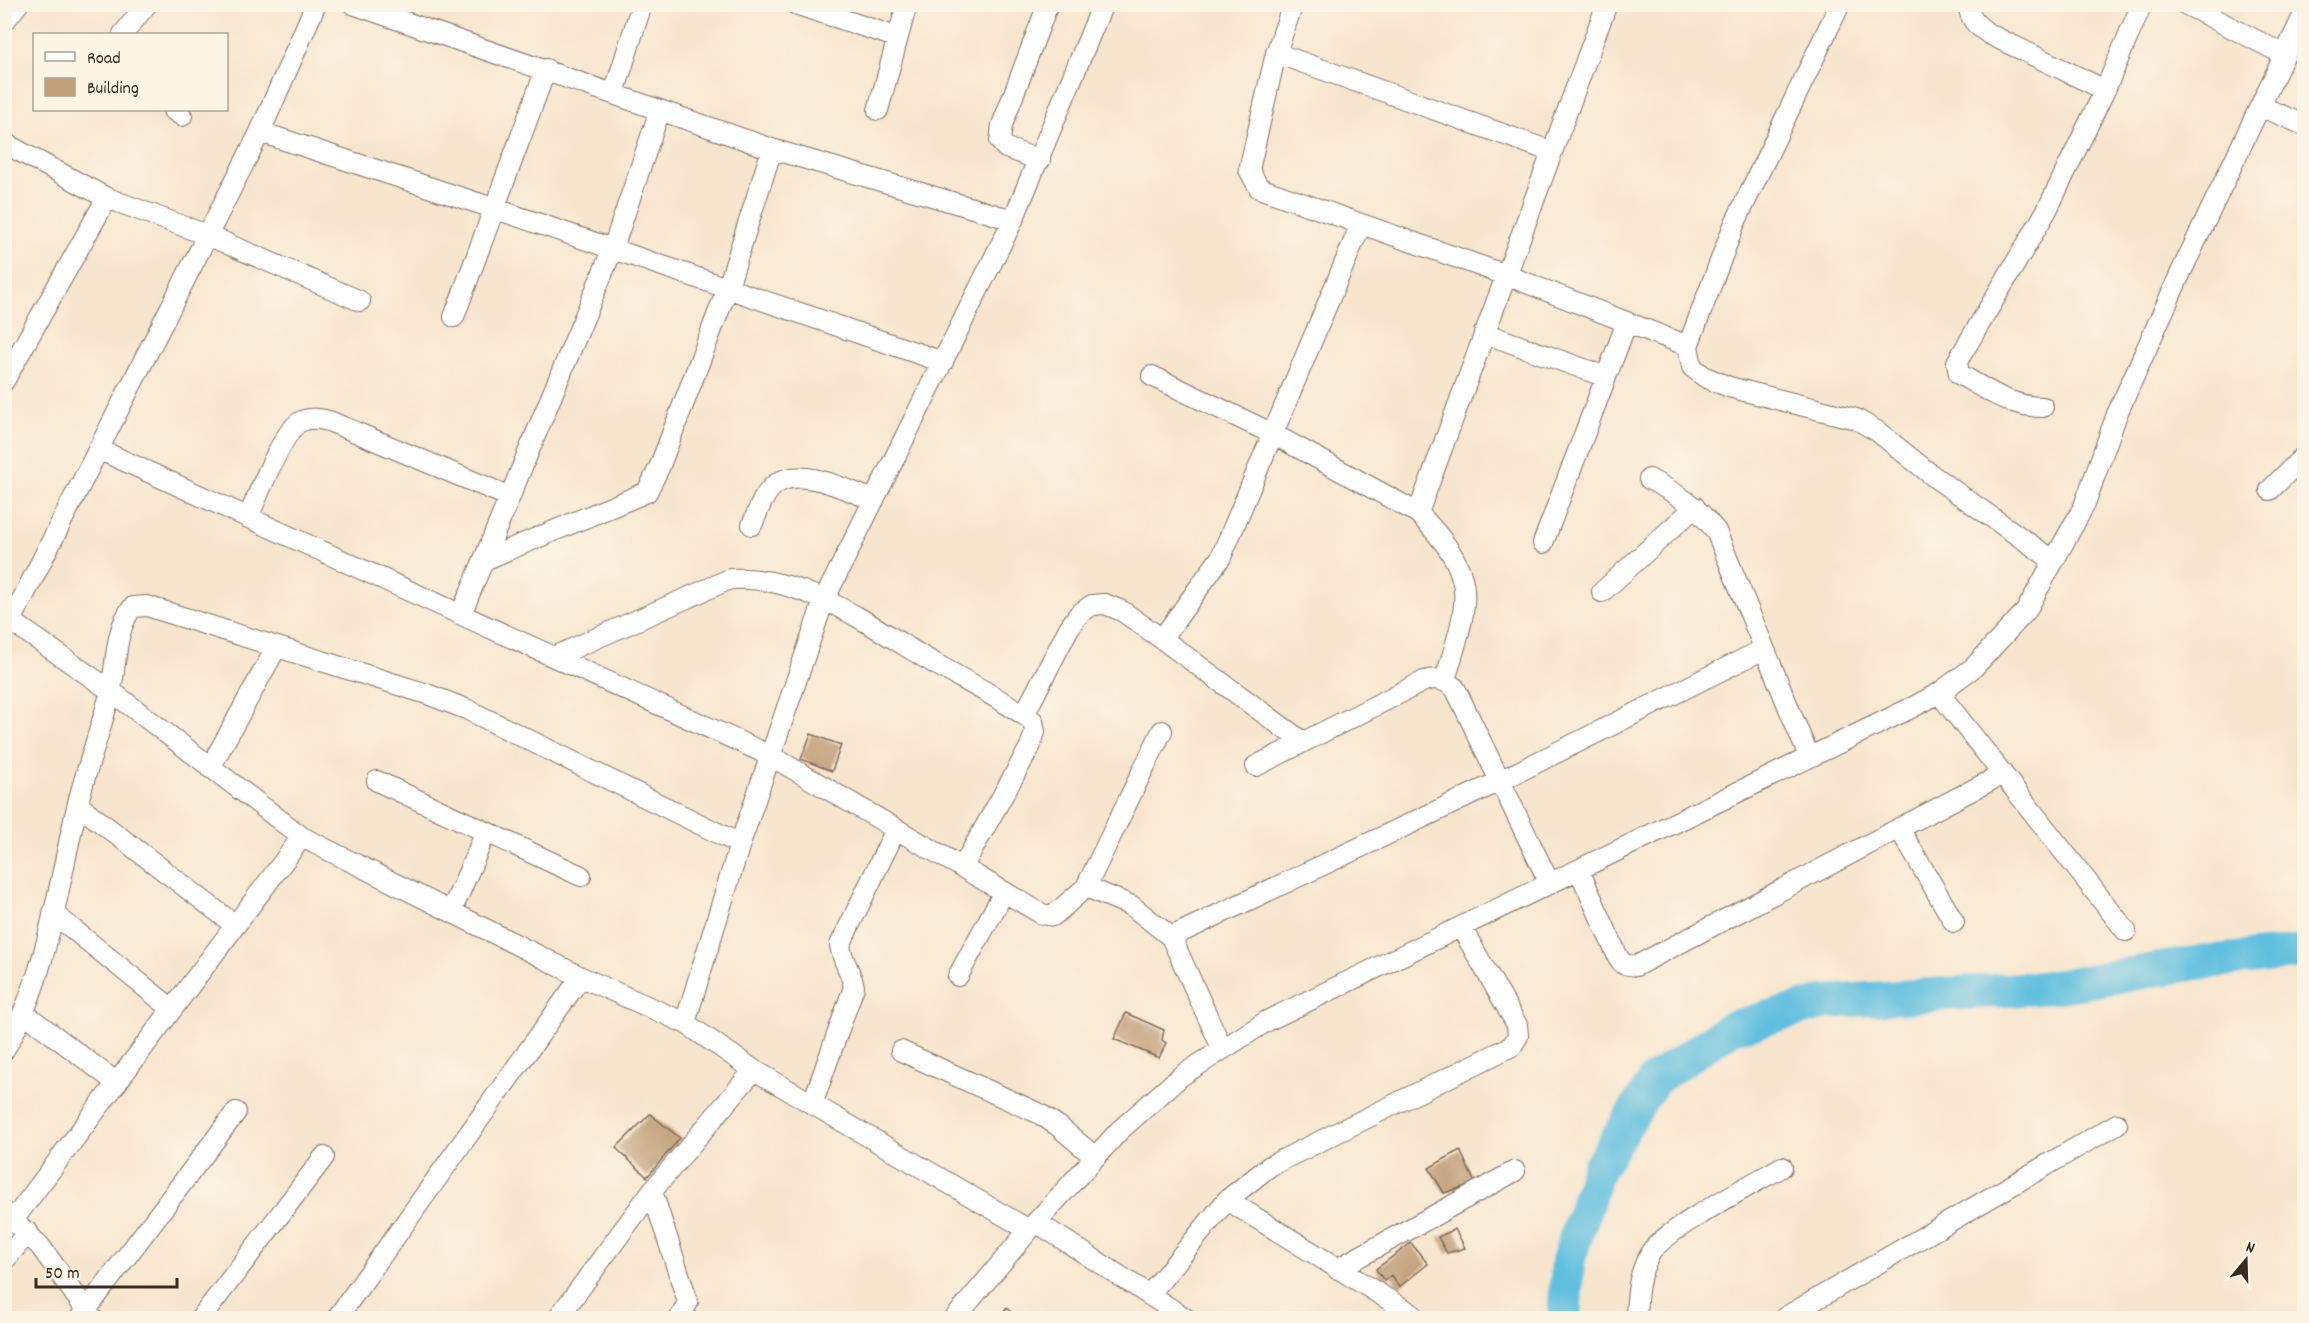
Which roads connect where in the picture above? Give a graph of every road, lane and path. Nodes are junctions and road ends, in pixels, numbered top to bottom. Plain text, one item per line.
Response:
1 (147, 4) edge
2 (316, 4) edge
3 (353, 4) edge
4 (642, 4) edge
5 (795, 4) edge
6 (907, 4) edge
7 (1048, 4) edge
8 (1104, 4) edge
9 (1293, 4) edge
10 (1607, 4) edge
11 (1840, 4) edge
12 (1968, 4) edge
13 (2142, 4) edge
14 (2185, 4) edge
15 (2304, 14) edge
16 (124, 33) edge
17 (896, 37) junction
18 (1276, 53) junction
19 (2285, 55) junction
20 (546, 69) junction
21 (2105, 90) junction
22 (614, 93) junction
23 (2260, 106) junction
24 (660, 110) junction
25 (878, 110) dead end
26 (2304, 125) edge
27 (260, 132) junction
28 (6, 149) edge
29 (772, 149) junction
30 (1550, 151) junction
31 (1040, 160) junction
32 (107, 198) junction
33 (496, 209) junction
34 (1013, 220) junction
35 (1361, 224) junction
36 (207, 236) junction
37 (613, 249) junction
38 (1506, 275) junction
39 (728, 287) junction
40 (360, 301) dead end
41 (454, 317) dead end
42 (1627, 322) junction
43 (1484, 333) junction
44 (1688, 346) junction
45 (943, 362) junction
46 (1152, 376) dead end
47 (1606, 377) junction
48 (4, 381) edge
49 (2043, 407) dead end
50 (1273, 434) junction
51 (98, 448) junction
52 (2304, 456) edge
53 (1649, 479) dead end
54 (2270, 490) dead end
55 (510, 497) junction
56 (874, 500) junction
57 (1695, 507) junction
58 (1418, 513) junction
59 (248, 518) junction
60 (752, 525) dead end
61 (1543, 543) dead end
62 (484, 560) junction
63 (2054, 561) junction
64 (1602, 592) dead end
65 (824, 600) junction
66 (462, 612) junction
67 (8, 619) edge
68 (1162, 639) junction
69 (276, 648) junction
70 (1764, 649) junction
71 (556, 656) junction
72 (1445, 680) junction
73 (111, 691) junction
74 (1939, 693) junction
75 (1024, 715) junction
76 (1162, 731) dead end
77 (1303, 742) junction
78 (771, 756) junction
79 (1809, 757) junction
80 (1256, 766) dead end
81 (210, 768) junction
82 (2003, 774) junction
83 (377, 781) dead end
84 (1500, 781) junction
85 (78, 805) junction
86 (1899, 828) junction
87 (896, 829) junction
88 (486, 832) junction
89 (303, 837) junction
90 (740, 844) junction
91 (962, 868) junction
92 (1579, 870) junction
93 (581, 876) dead end
94 (1550, 884) junction
95 (1086, 886) junction
96 (1004, 892) junction
97 (451, 912) junction
98 (53, 913) junction
99 (1953, 922) dead end
100 (235, 926) junction
101 (1461, 927) junction
102 (2126, 931) dead end
103 (1171, 937) junction
104 (958, 976) dead end
105 (580, 977) junction
106 (172, 1009) junction
107 (24, 1013) junction
108 (685, 1023) junction
109 (1222, 1048) junction
110 (4, 1050) edge
111 (901, 1051) dead end
112 (754, 1070) junction
113 (117, 1083) junction
114 (813, 1102) junction
115 (236, 1112) dead end
116 (2116, 1124) dead end
117 (324, 1157) dead end
118 (1095, 1157) junction
119 (1782, 1167) dead end
120 (1515, 1172) dead end
121 (652, 1191) junction
122 (1227, 1200) junction
123 (15, 1221) edge
124 (1032, 1226) junction
125 (4, 1262) edge
126 (1337, 1269) junction
127 (1149, 1295) junction
128 (86, 1316) edge
129 (959, 1317) edge
130 (201, 1318) edge
131 (337, 1318) edge
132 (558, 1318) edge
133 (680, 1318) edge
134 (1185, 1318) edge
135 (1414, 1318) edge
136 (1636, 1318) edge
137 (1784, 1318) edge

1 - 16 street
2 - 27 street
3 - 20 street
4 - 22 street
5 - 17 street
6 - 17 street
7 - 31 street
8 - 31 street
9 - 18 street
10 - 30 street
11 - 44 street
12 - 21 street
13 - 21 street
14 - 19 street
15 - 19 street
17 - 25 street
18 - 30 street
18 - 35 street
19 - 23 street
20 - 22 street
20 - 33 street
21 - 49 street
22 - 24 street
23 - 26 street
23 - 63 street
24 - 29 street
24 - 37 street
27 - 33 street
27 - 36 street
28 - 32 street
29 - 34 street
29 - 39 street
30 - 38 street
31 - 34 street
32 - 36 street
32 - 48 street
33 - 37 street
33 - 41 street
34 - 45 street
35 - 38 street
35 - 50 street
36 - 40 street
36 - 51 street
37 - 39 street
37 - 55 street
38 - 42 street
38 - 43 street
39 - 45 street
39 - 62 street
42 - 44 street
42 - 47 street
43 - 47 street
43 - 58 street
44 - 63 street
45 - 56 street
46 - 50 street
47 - 61 street
50 - 58 street
50 - 68 street
51 - 59 street
51 - 67 street
52 - 54 street
53 - 57 street
55 - 59 street
55 - 62 street
56 - 60 street
56 - 65 street
57 - 64 street
57 - 70 street
58 - 72 street
59 - 66 street
62 - 66 street
63 - 74 street
65 - 71 street
65 - 75 street
65 - 78 street
66 - 71 street
67 - 73 street
68 - 75 street
68 - 77 street
69 - 73 street
69 - 81 street
69 - 90 street
70 - 79 street
70 - 84 street
71 - 78 street
72 - 77 street
72 - 84 street
73 - 81 street
73 - 85 street
74 - 79 street
74 - 82 street
75 - 91 street
76 - 95 street
77 - 80 street
78 - 87 street
78 - 90 street
79 - 92 street
81 - 89 street
82 - 86 street
82 - 102 street
83 - 88 street
84 - 94 street
84 - 103 street
85 - 98 street
85 - 100 street
86 - 92 street
86 - 99 street
87 - 91 street
87 - 114 street
88 - 93 street
88 - 97 street
89 - 97 street
89 - 100 street
90 - 108 street
91 - 96 street
92 - 94 street
94 - 101 street
95 - 96 street
95 - 103 street
96 - 104 street
97 - 105 street
98 - 106 street
98 - 107 street
100 - 106 street
101 - 109 street
101 - 122 street
103 - 109 street
105 - 108 street
105 - 131 street
106 - 113 street
107 - 110 street
107 - 113 street
108 - 112 street
109 - 118 street
111 - 118 street
112 - 114 street
112 - 121 street
113 - 123 street
114 - 124 street
115 - 128 street
116 - 137 street
117 - 130 street
118 - 124 street
119 - 136 street
120 - 126 street
121 - 132 street
121 - 133 street
122 - 126 street
122 - 127 street
123 - 125 street
123 - 128 street
124 - 127 street
124 - 129 street
126 - 135 street
127 - 134 street

